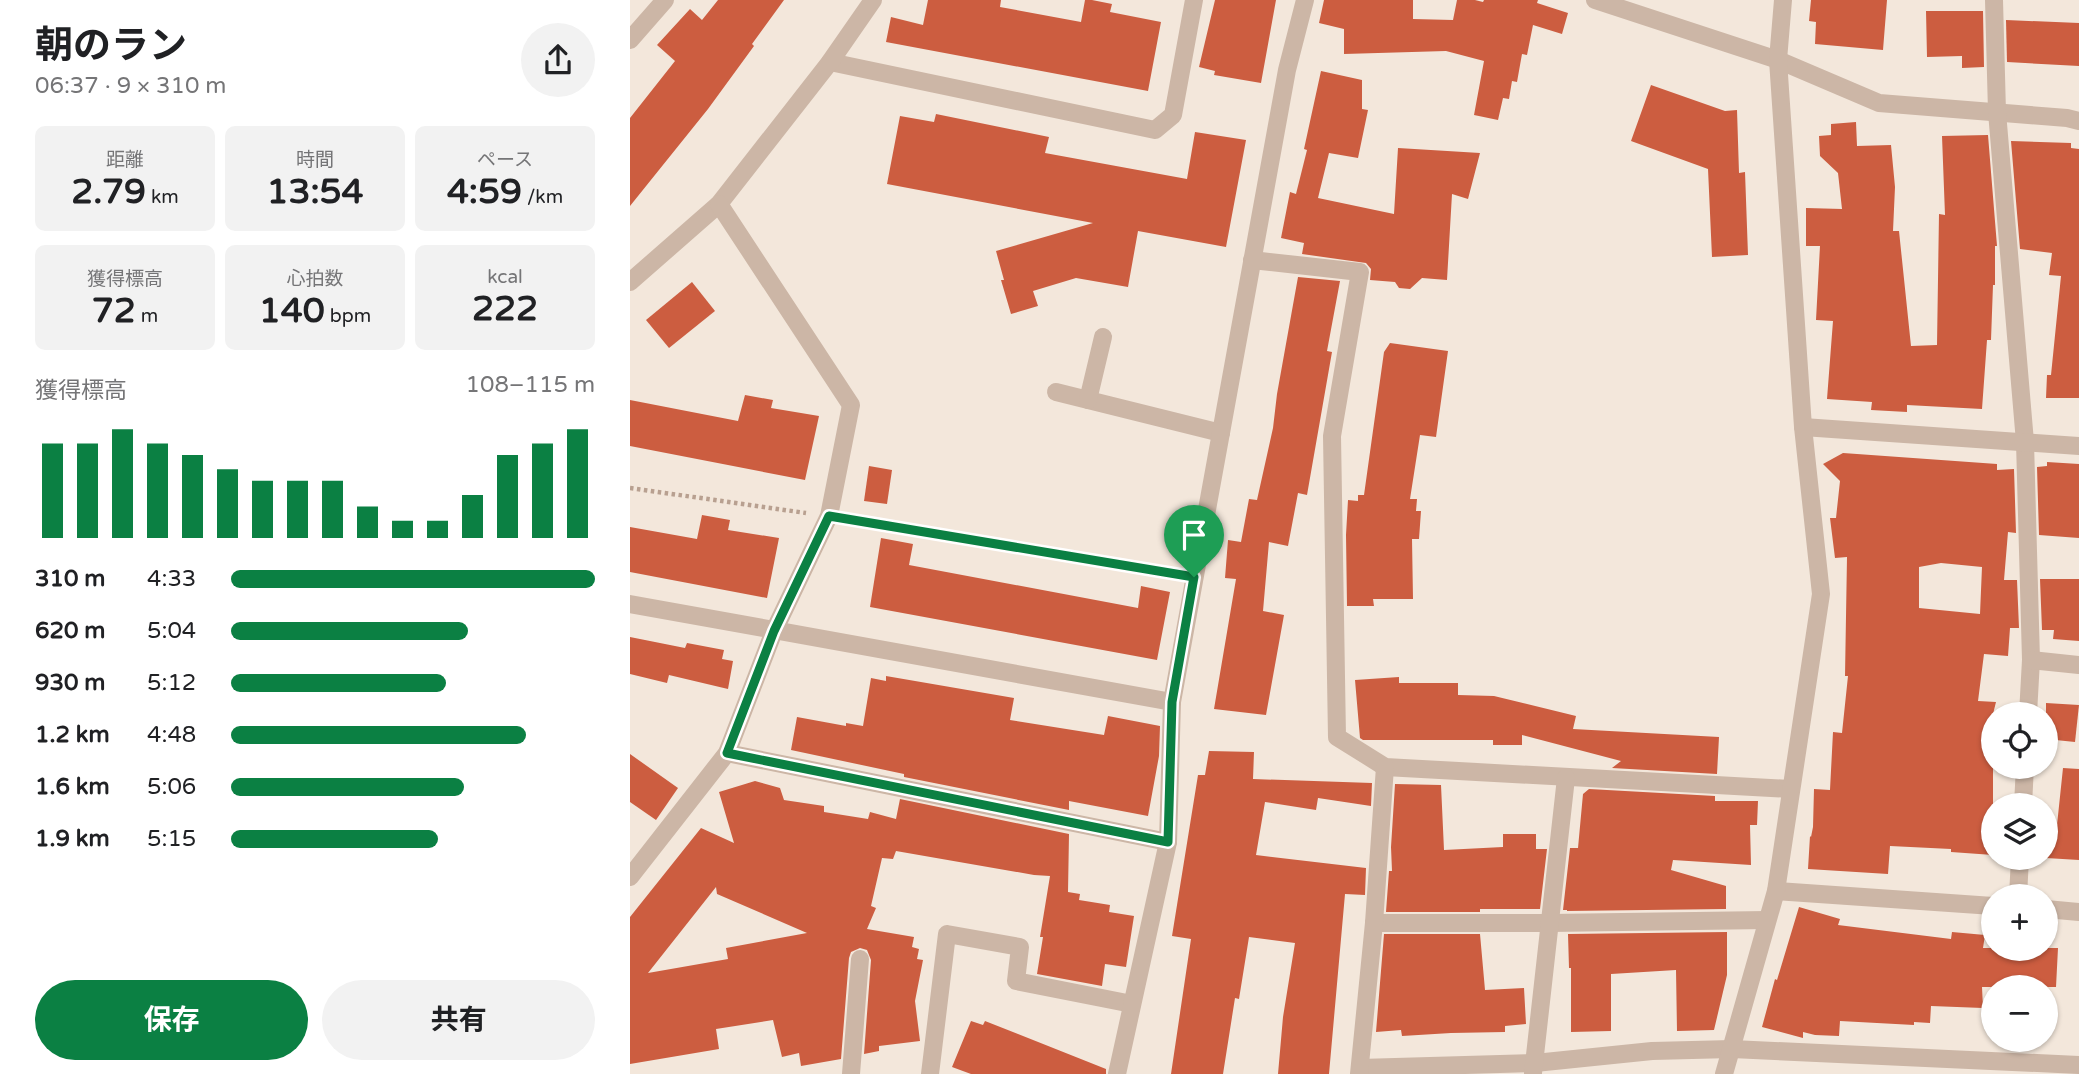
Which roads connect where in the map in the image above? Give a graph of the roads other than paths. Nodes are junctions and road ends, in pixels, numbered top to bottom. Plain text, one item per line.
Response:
1 (665, 0) edge
2 (873, 0) edge
3 (1194, 0) edge
4 (1305, 0) edge
5 (1595, 0) edge
6 (1783, 0) edge
7 (1994, 0) edge
8 (630, 40) edge
9 (1777, 60) junction
10 (830, 62) junction
11 (1997, 112) junction
12 (2079, 121) edge
13 (719, 204) junction
14 (1252, 260) junction
15 (630, 282) edge
16 (1103, 337) dead end
17 (1056, 393) dead end
18 (1088, 400) junction
19 (1803, 427) junction
20 (1221, 433) junction
21 (2025, 442) junction
22 (2079, 446) edge
23 (630, 604) edge
24 (774, 631) junction
25 (2031, 660) junction
26 (2079, 665) edge
27 (1172, 702) junction
28 (2029, 702) edge
29 (727, 753) junction
30 (1385, 767) junction
31 (1566, 778) junction
32 (1790, 789) junction
33 (1168, 842) junction
34 (630, 877) edge
35 (1776, 891) junction
36 (1981, 905) edge
37 (2058, 910) edge
38 (2079, 912) edge
39 (1767, 920) junction
40 (1374, 923) junction
41 (1550, 923) junction
42 (860, 959) dead end
43 (1132, 1004) junction
44 (1732, 1049) junction
45 (2079, 1065) edge
46 (1534, 1068) edge
47 (1360, 1071) edge
48 (851, 1074) edge
49 (930, 1074) edge
50 (1117, 1074) edge
51 (1724, 1074) edge

1 - 8 street
2 - 10 street
3 - 10 street
4 - 14 street
5 - 9 street
6 - 9 street
7 - 11 street
9 - 11 street
9 - 19 street
10 - 13 street
11 - 12 street
11 - 21 street
13 - 15 street
13 - 24 street
14 - 20 street
14 - 30 street
16 - 18 street
17 - 18 street
18 - 20 street
19 - 21 street
19 - 32 street
20 - 27 street
21 - 22 street
21 - 25 street
23 - 24 street
24 - 27 street
24 - 29 street
25 - 26 street
25 - 28 street
27 - 33 street
29 - 33 street
29 - 34 street
30 - 31 street
30 - 40 street
31 - 32 street
31 - 41 street
32 - 35 street
33 - 43 street
35 - 36 street
35 - 39 street
37 - 38 street
39 - 41 street
39 - 44 street
40 - 41 street
40 - 47 street
41 - 46 street
42 - 48 street
43 - 49 street
43 - 50 street
44 - 45 street
44 - 46 street
44 - 51 street
46 - 47 street

